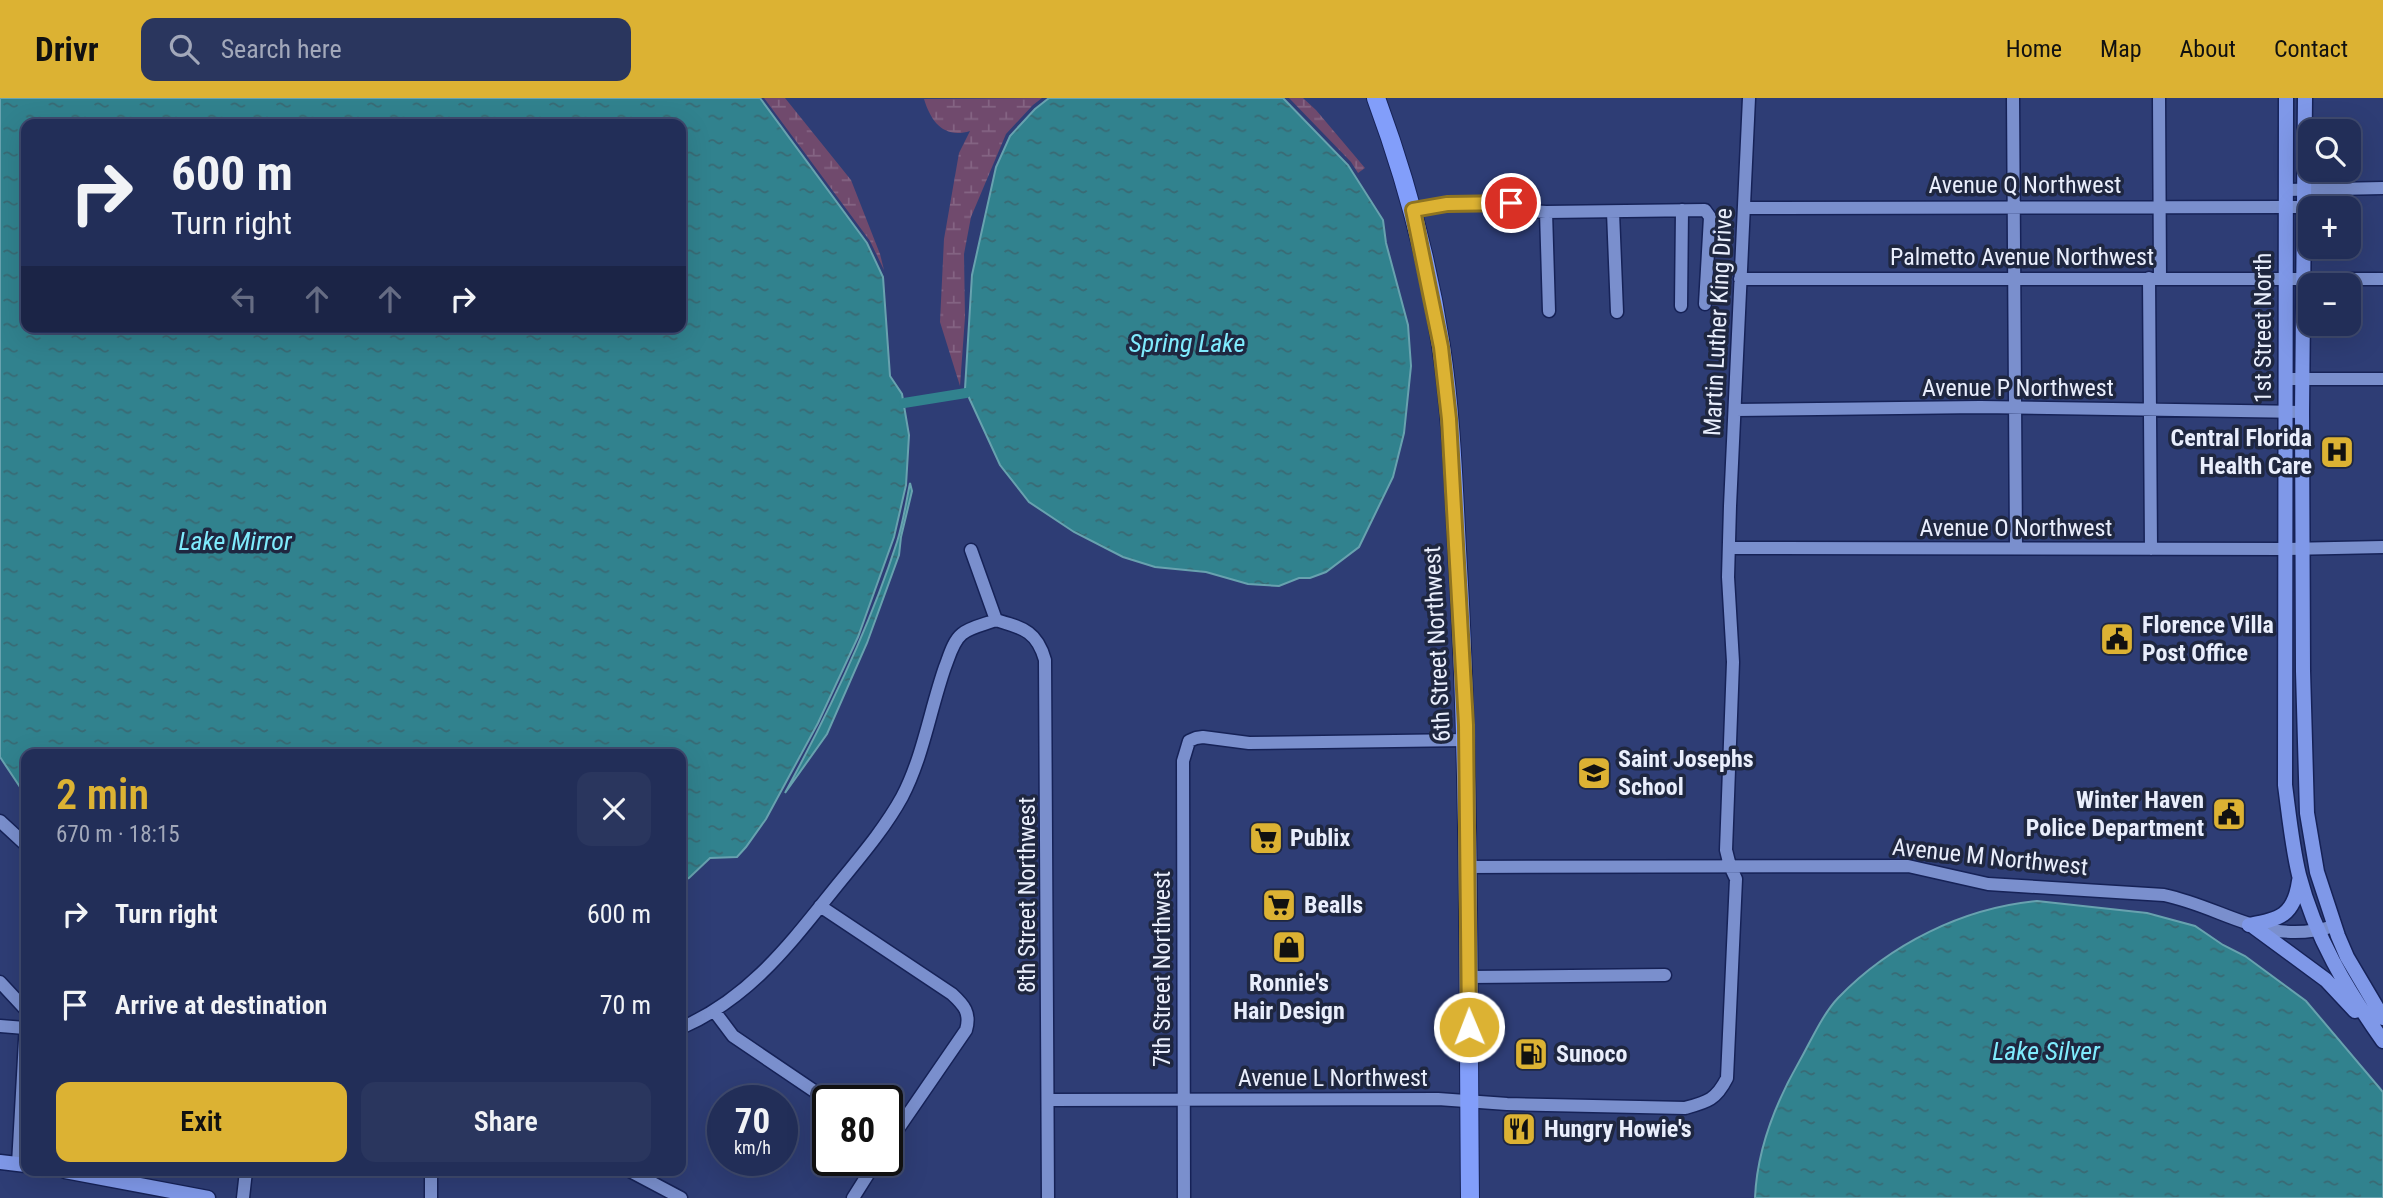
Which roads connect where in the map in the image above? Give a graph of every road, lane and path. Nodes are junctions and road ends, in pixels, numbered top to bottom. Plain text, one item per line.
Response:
1 (1376, 98) edge
2 (1749, 98) edge
3 (2012, 98) edge
4 (2159, 98) edge
5 (2286, 98) edge
6 (2305, 98) edge
7 (2383, 188) edge
8 (2305, 189) junction
9 (2286, 190) junction
10 (2305, 196) edge
11 (2159, 206) junction
12 (2012, 207) junction
13 (2286, 207) junction
14 (2298, 207) edge
15 (1744, 208) junction
16 (1413, 210) junction
17 (1682, 210) junction
18 (1546, 212) junction
19 (1613, 212) junction
20 (2013, 278) junction
21 (2154, 278) junction
22 (2286, 278) junction
23 (2298, 278) edge
24 (1740, 279) junction
25 (2361, 279) edge
26 (2383, 279) edge
27 (1705, 304) dead end
28 (1681, 306) dead end
29 (1549, 311) dead end
30 (1617, 312) dead end
31 (2303, 336) edge
32 (2286, 379) junction
33 (2302, 379) junction
34 (2383, 379) edge
35 (2014, 408) junction
36 (1735, 410) junction
37 (2150, 410) junction
38 (2286, 412) junction
39 (2302, 412) junction
40 (2383, 547) edge
41 (1729, 548) junction
42 (2015, 548) junction
43 (2151, 549) junction
44 (2287, 549) junction
45 (2302, 549) junction
46 (971, 550) dead end
47 (996, 620) junction
48 (1466, 740) junction
49 (2307, 813) junction
50 (2289, 814) junction
51 (0, 821) edge
52 (21, 840) edge
53 (1730, 866) junction
54 (1467, 867) junction
55 (2299, 876) junction
56 (820, 906) junction
57 (2333, 922) junction
58 (2252, 926) junction
59 (2318, 931) junction
60 (1665, 975) dead end
61 (1468, 976) junction
62 (0, 982) edge
63 (21, 1005) edge
64 (715, 1012) junction
65 (2382, 1015) edge
66 (0, 1026) edge
67 (686, 1026) edge
68 (21, 1028) edge
69 (2383, 1042) edge
70 (812, 1089) edge
71 (1183, 1099) junction
72 (1048, 1100) junction
73 (1469, 1101) junction
74 (903, 1120) edge
75 (0, 1162) edge
76 (21, 1165) edge
77 (95, 1176) edge
78 (245, 1176) edge
79 (431, 1176) edge
80 (639, 1176) edge
81 (867, 1176) edge
82 (208, 1198) edge
83 (243, 1198) edge
84 (431, 1198) edge
85 (681, 1198) edge
86 (853, 1198) edge
87 (1048, 1198) edge
88 (1184, 1198) edge
89 (1470, 1198) edge

1 - 16 highway, 6th Street Northwest
2 - 15 street, Martin Luther King Drive
3 - 12 street
4 - 11 street
5 - 9 main road, 1st Street North
6 - 8 main road, 1st Street North
7 - 8 street
8 - 9 street
8 - 10 main road, 1st Street North
9 - 13 main road, 1st Street North
11 - 12 street, Avenue Q Northwest
11 - 13 street, Avenue Q Northwest
11 - 21 street
12 - 15 street, Avenue Q Northwest
12 - 20 street
13 - 14 street, Avenue Q Northwest
13 - 22 main road, 1st Street North
15 - 24 street, Martin Luther King Drive
16 - 18 street
16 - 48 highway, 6th Street Northwest
17 - 19 street
17 - 27 street
17 - 28 street
18 - 19 street
18 - 29 street
19 - 30 street
20 - 21 street, Palmetto Avenue Northwest
20 - 24 street, Palmetto Avenue Northwest
20 - 35 street
21 - 22 street, Palmetto Avenue Northwest
21 - 37 street
22 - 23 street, Palmetto Avenue Northwest
22 - 32 main road, 1st Street North
24 - 36 street, Martin Luther King Drive
25 - 26 street, Palmetto Avenue Northwest
31 - 33 main road, 1st Street North
32 - 33 street
32 - 38 main road, 1st Street North
33 - 34 street
33 - 39 main road, 1st Street North
35 - 36 street, Avenue P Northwest
35 - 37 street, Avenue P Northwest
35 - 42 street
36 - 41 street, Martin Luther King Drive
37 - 38 street, Avenue P Northwest
37 - 43 street
38 - 39 street, Avenue P Northwest
38 - 44 main road, 1st Street North
39 - 45 main road, 1st Street North
40 - 45 street, Avenue O Northwest
41 - 42 street, Avenue O Northwest
41 - 53 street, Martin Luther King Drive
42 - 43 street, Avenue O Northwest
43 - 44 street, Avenue O Northwest
44 - 45 street, Avenue O Northwest
44 - 50 main road, 1st Street North
45 - 49 main road, 1st Street North
46 - 47 street
47 - 56 street
47 - 72 street, 8th Street Northwest
48 - 54 highway, 6th Street Northwest
48 - 71 street, 7th Street Northwest
49 - 50 main road
49 - 57 main road, 1st Street North
50 - 55 main road, 1st Street North
51 - 52 street
53 - 54 street, Avenue M Northwest
53 - 58 street, Avenue M Northwest
53 - 73 street, Avenue L Northwest
54 - 61 highway, 6th Street Northwest
55 - 58 main road
55 - 59 main road, 1st Street North
56 - 64 street
56 - 74 street
57 - 59 street, Avenue M Northwest
57 - 65 main road, 1st Street North
58 - 59 street, Avenue M Northwest
58 - 69 main road
59 - 69 main road, 1st Street North
60 - 61 street
61 - 73 highway, 6th Street Northwest
62 - 63 street
64 - 67 street
64 - 70 street
66 - 68 street
71 - 72 street, Avenue L Northwest
71 - 73 street, Avenue L Northwest
71 - 88 street, 7th Street Northwest
72 - 87 street, 8th Street Northwest
73 - 89 highway, 6th Street Northwest
75 - 76 main road
77 - 82 main road
78 - 83 street
79 - 84 street
80 - 85 street
81 - 86 street

